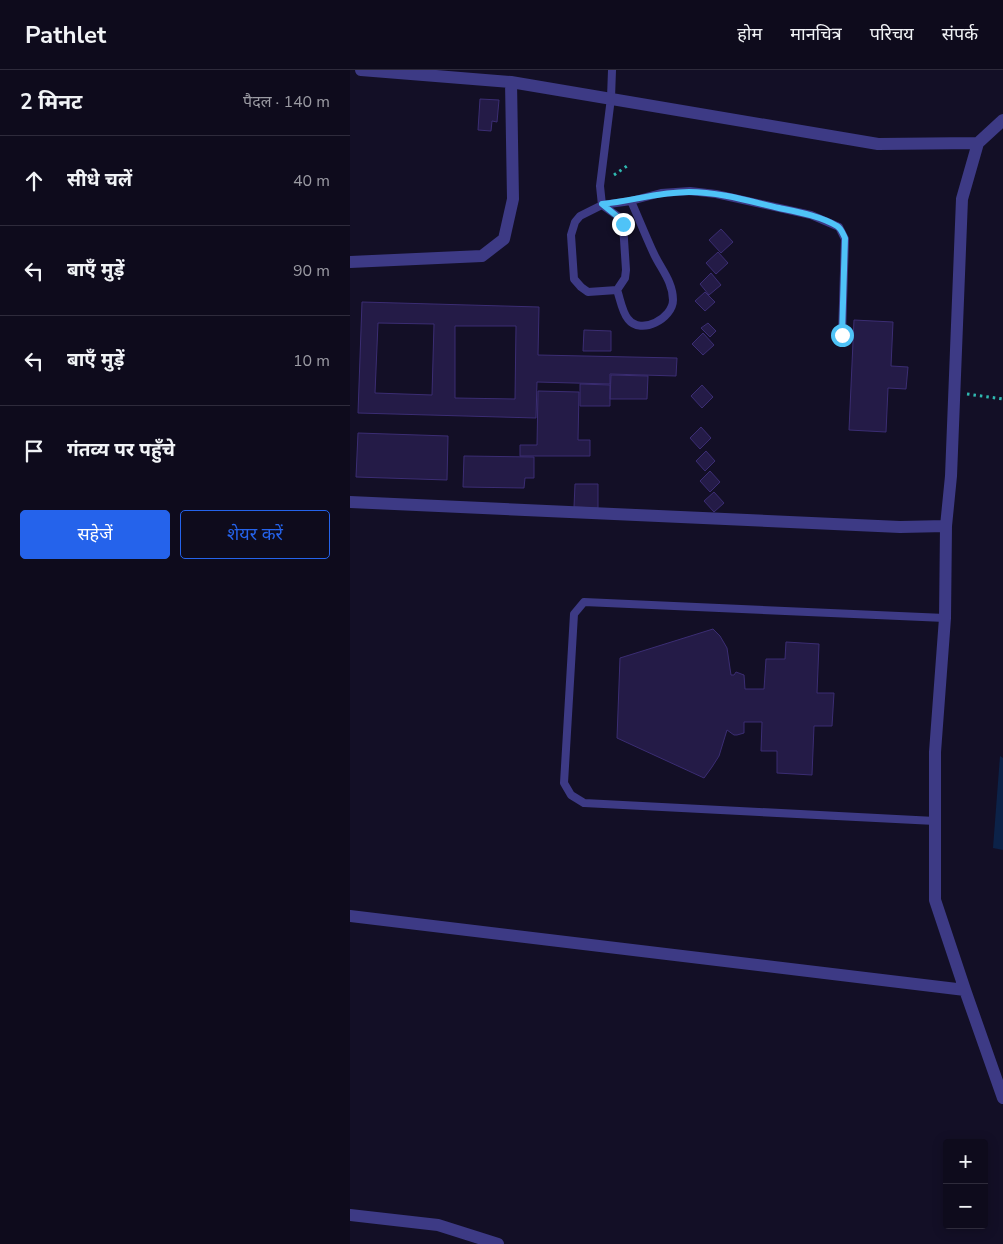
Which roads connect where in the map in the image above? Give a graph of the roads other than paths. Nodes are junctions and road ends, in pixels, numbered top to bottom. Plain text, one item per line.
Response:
1 (361, 70) edge
2 (612, 70) edge
3 (511, 82) junction
4 (612, 98) junction
5 (1003, 120) edge
6 (978, 143) junction
7 (631, 201) junction
8 (602, 204) junction
9 (350, 262) edge
10 (617, 290) junction
11 (842, 335) dead end
12 (350, 502) edge
13 (946, 526) junction
14 (945, 618) junction
15 (935, 821) junction
16 (350, 916) edge
17 (964, 990) junction
18 (1003, 1098) edge
19 (350, 1215) edge
20 (498, 1244) edge

1 - 3 street
2 - 4 lane
3 - 4 street
3 - 9 street
4 - 6 street
4 - 8 lane
5 - 6 street
6 - 13 street
7 - 8 lane
7 - 10 lane
7 - 11 lane
8 - 10 lane
8 - 10 lane
12 - 13 street
13 - 14 street
14 - 15 street
14 - 15 lane
15 - 17 street
16 - 17 street
17 - 18 street
19 - 20 street

